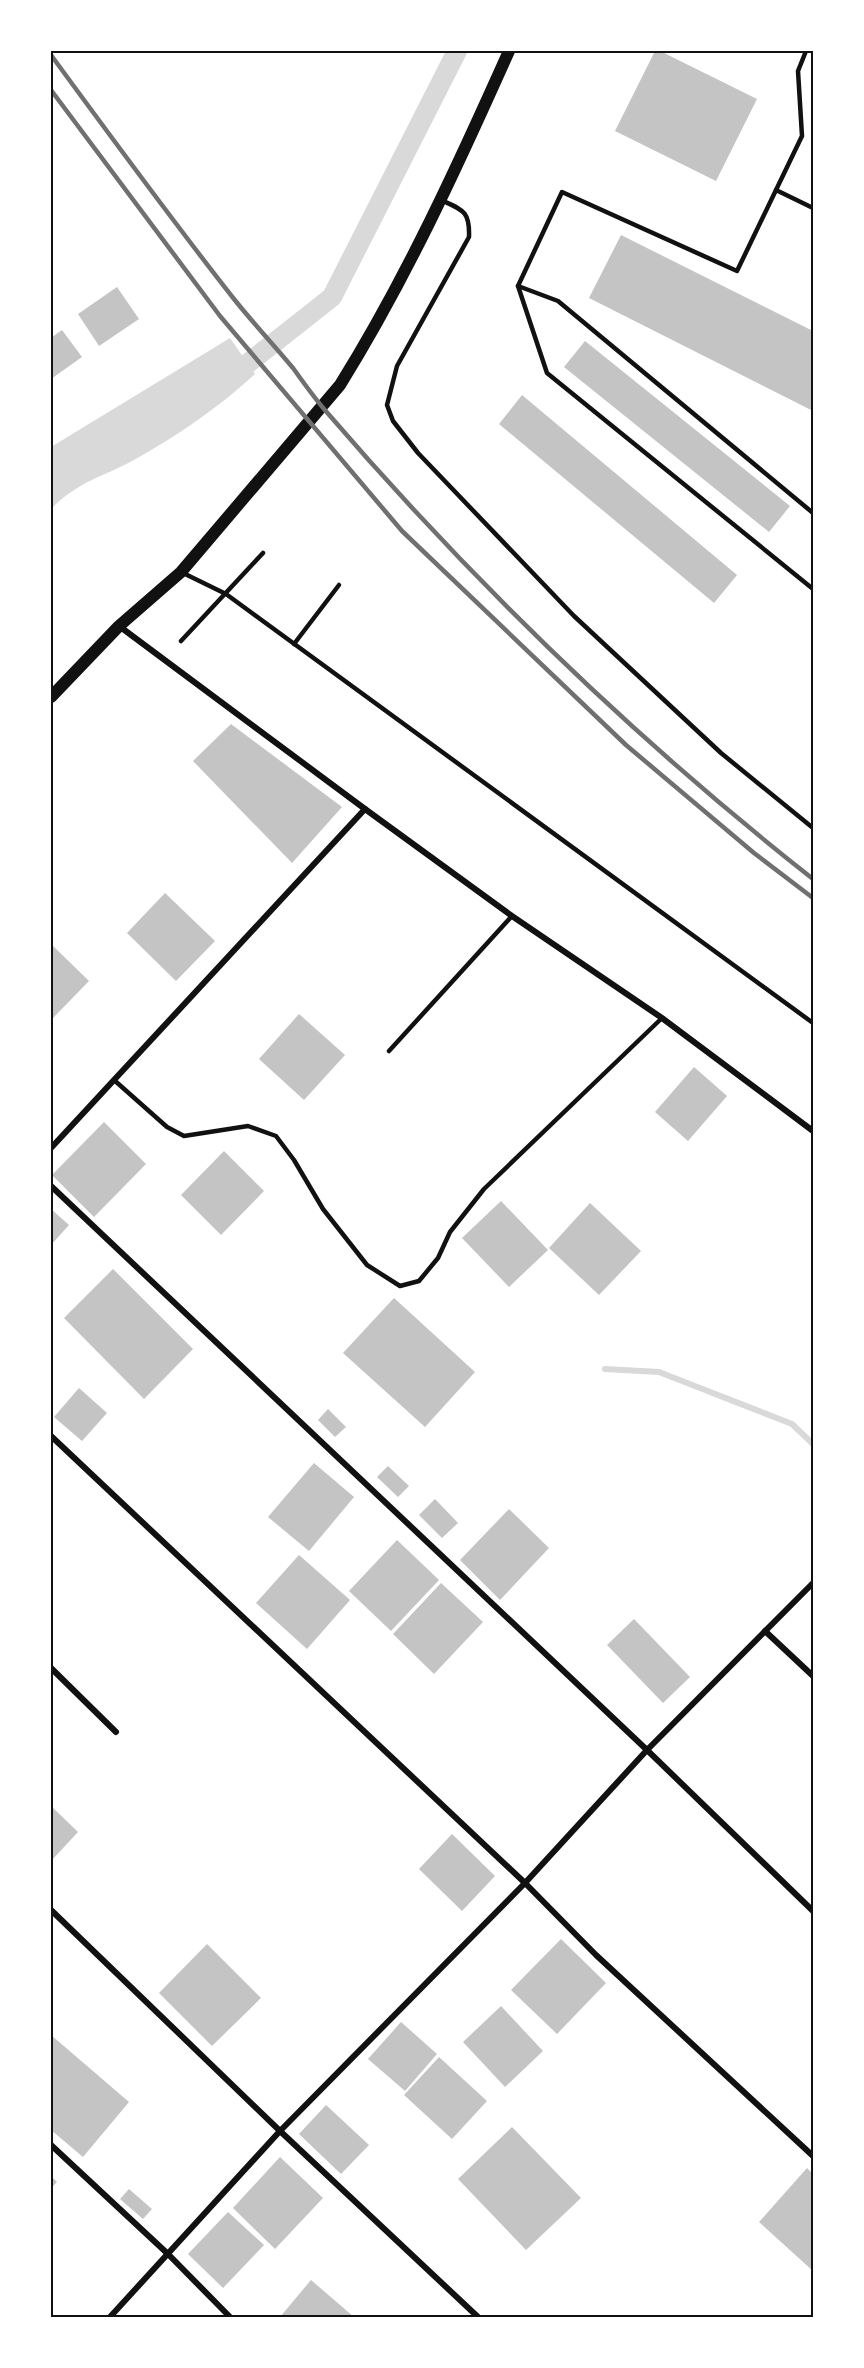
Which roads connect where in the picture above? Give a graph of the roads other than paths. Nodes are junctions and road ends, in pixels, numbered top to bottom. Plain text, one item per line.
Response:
1 (510, 51) edge
2 (806, 51) edge
3 (776, 190) junction
4 (441, 200) junction
5 (813, 208) edge
6 (518, 286) junction
7 (813, 513) edge
8 (263, 553) dead end
9 (182, 572) junction
10 (339, 585) dead end
11 (813, 590) edge
12 (226, 594) junction
13 (119, 626) junction
14 (182, 640) dead end
15 (294, 644) junction
16 (51, 697) edge
17 (365, 809) junction
18 (813, 828) edge
19 (512, 916) junction
20 (662, 1018) junction
21 (813, 1023) edge
22 (389, 1051) dead end
23 (114, 1080) junction
24 (813, 1131) edge
25 (51, 1148) edge
26 (51, 1186) edge
27 (51, 1436) edge
28 (813, 1583) edge
29 (765, 1631) junction
30 (51, 1668) edge
31 (813, 1676) edge
32 (116, 1732) dead end
33 (647, 1750) junction
34 (525, 1882) junction
35 (51, 1910) edge
36 (813, 1911) edge
37 (280, 2132) junction
38 (51, 2145) edge
39 (813, 2156) edge
40 (168, 2254) junction
41 (110, 2317) edge
42 (230, 2317) edge
43 (478, 2317) edge

1 - 4 main road
2 - 3 lane
3 - 5 lane
3 - 6 lane
4 - 9 main road
4 - 18 lane
6 - 7 lane
6 - 11 lane
8 - 12 lane
9 - 12 lane
9 - 13 main road
10 - 15 lane
12 - 14 lane
12 - 15 lane
13 - 16 main road
13 - 17 street
15 - 21 lane
17 - 19 street
17 - 23 street
19 - 20 street
19 - 22 lane
20 - 23 lane
20 - 24 street
23 - 25 street
26 - 33 street
27 - 34 street
28 - 29 street
29 - 31 street
29 - 33 street
30 - 32 street
33 - 34 street
33 - 36 street
34 - 37 street
34 - 39 street
35 - 37 street
37 - 40 street
37 - 43 street
38 - 40 street
40 - 41 street
40 - 42 street

